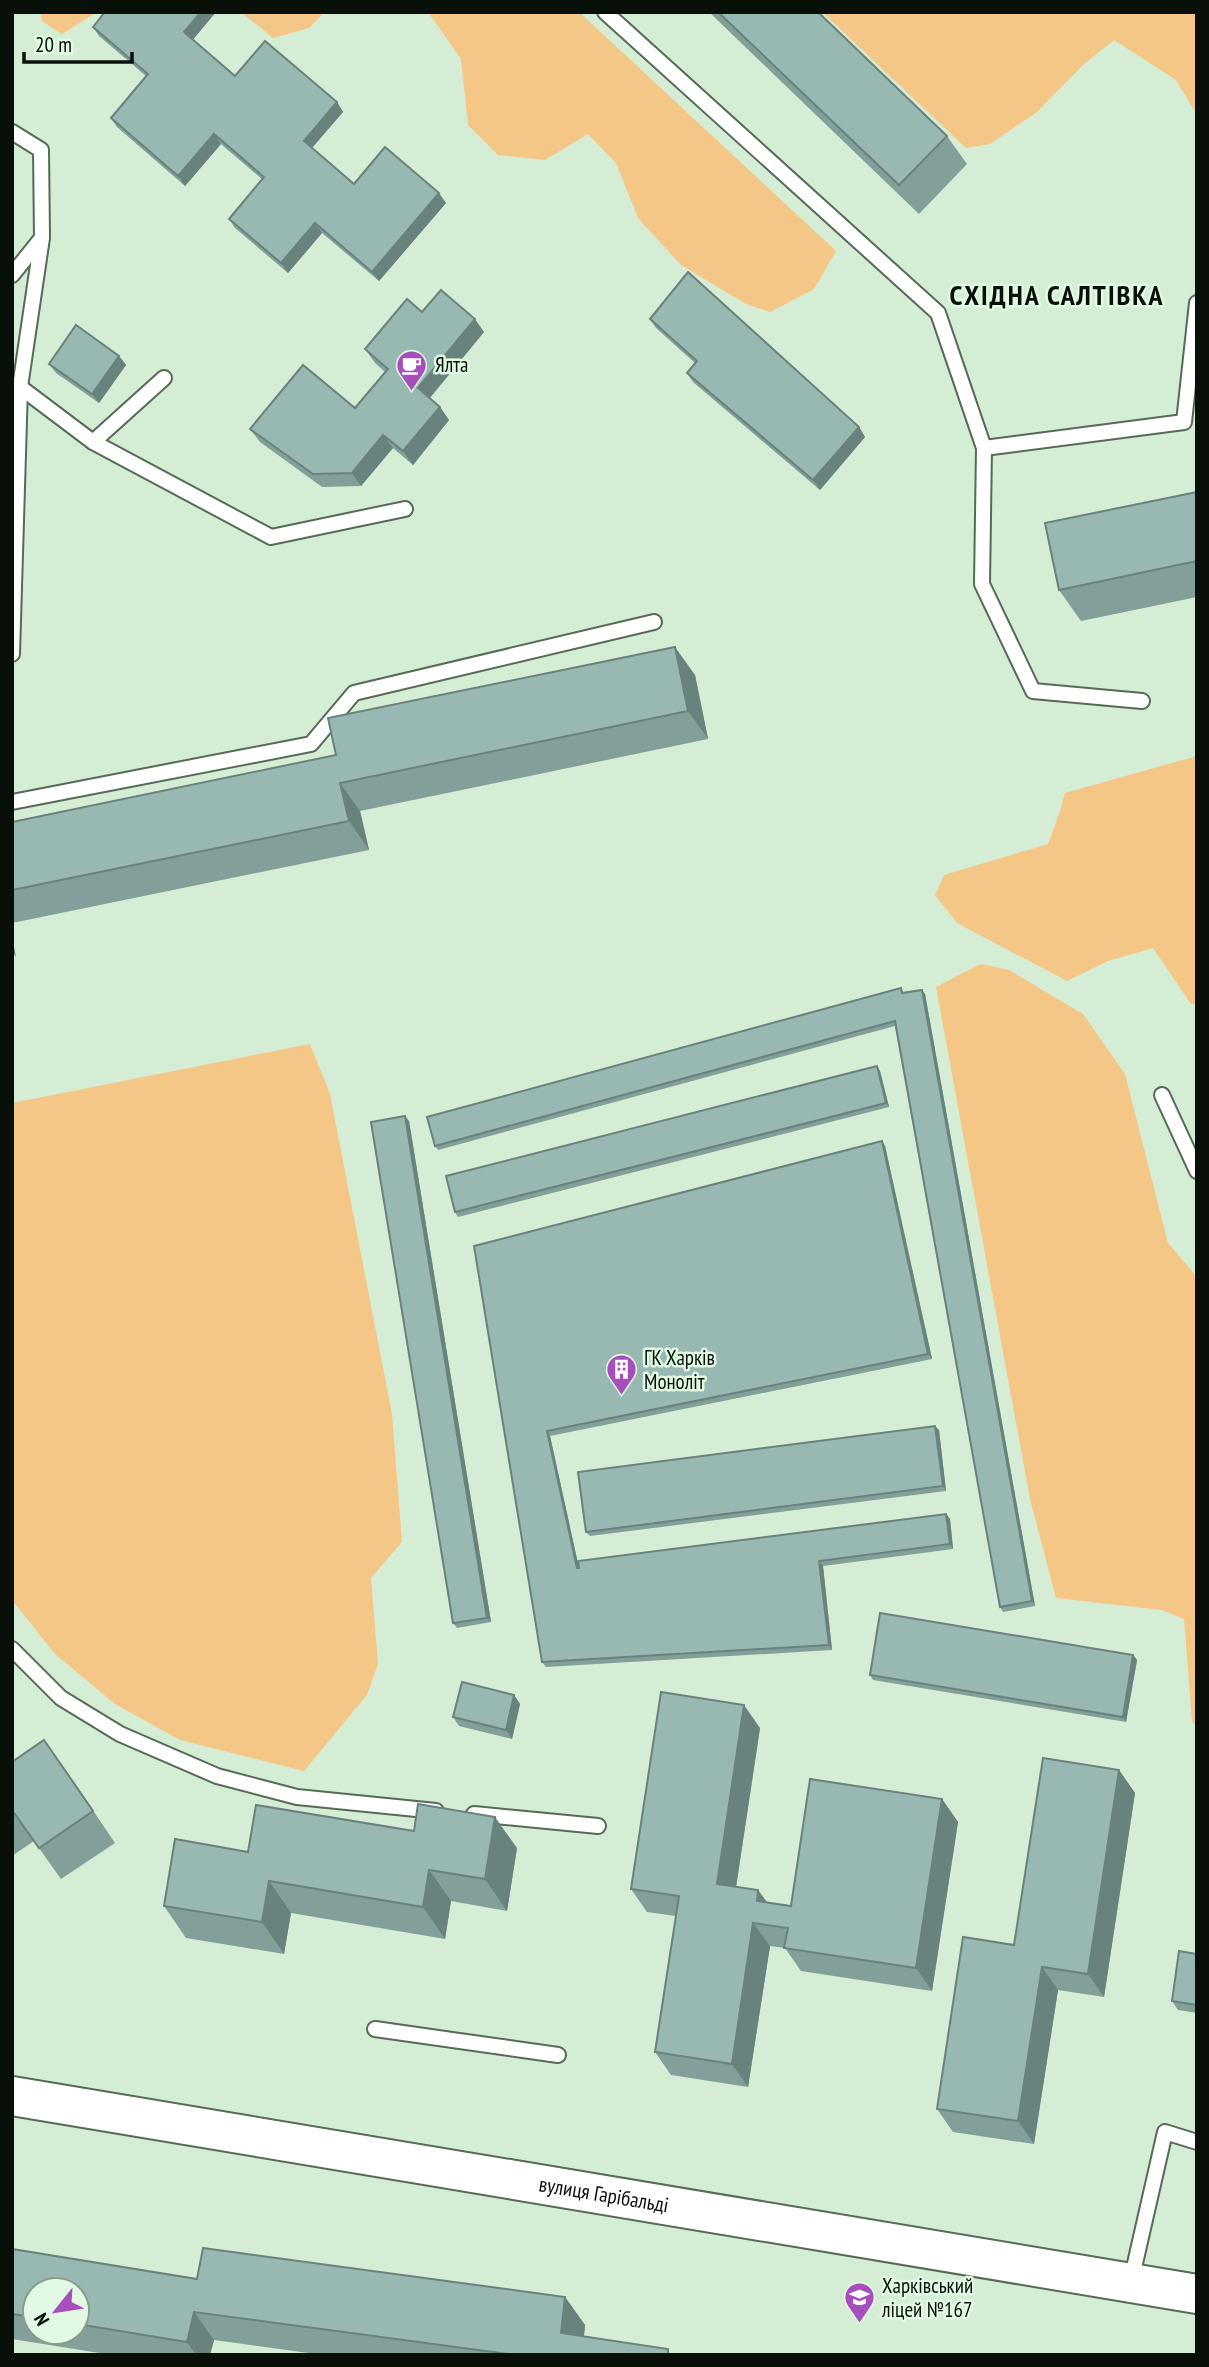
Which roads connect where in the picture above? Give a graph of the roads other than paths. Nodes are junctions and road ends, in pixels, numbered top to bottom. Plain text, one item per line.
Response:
1 (605, 12) edge
2 (12, 132) edge
3 (42, 238) junction
4 (12, 275) edge
5 (1197, 303) edge
6 (164, 378) dead end
7 (20, 387) junction
8 (1191, 419) edge
9 (93, 442) junction
10 (984, 448) junction
11 (405, 509) dead end
12 (654, 622) dead end
13 (12, 654) edge
14 (1142, 701) dead end
15 (12, 802) edge
16 (1162, 1096) dead end
17 (1197, 1171) edge
18 (12, 1649) edge
19 (598, 1826) dead end
20 (375, 2029) dead end
21 (558, 2055) dead end
22 (12, 2096) edge
23 (1197, 2142) edge
24 (1131, 2283) junction
25 (1197, 2294) edge

1 - 10 lane
2 - 3 lane
3 - 4 lane
3 - 7 lane
5 - 8 lane
6 - 9 lane
7 - 9 lane
7 - 13 lane
8 - 10 lane
9 - 11 lane
10 - 14 lane
12 - 15 lane
16 - 17 lane
18 - 19 lane
20 - 21 lane
22 - 24 street, вулиця Гарібальді
23 - 24 lane
24 - 25 street, вулиця Гарібальді

